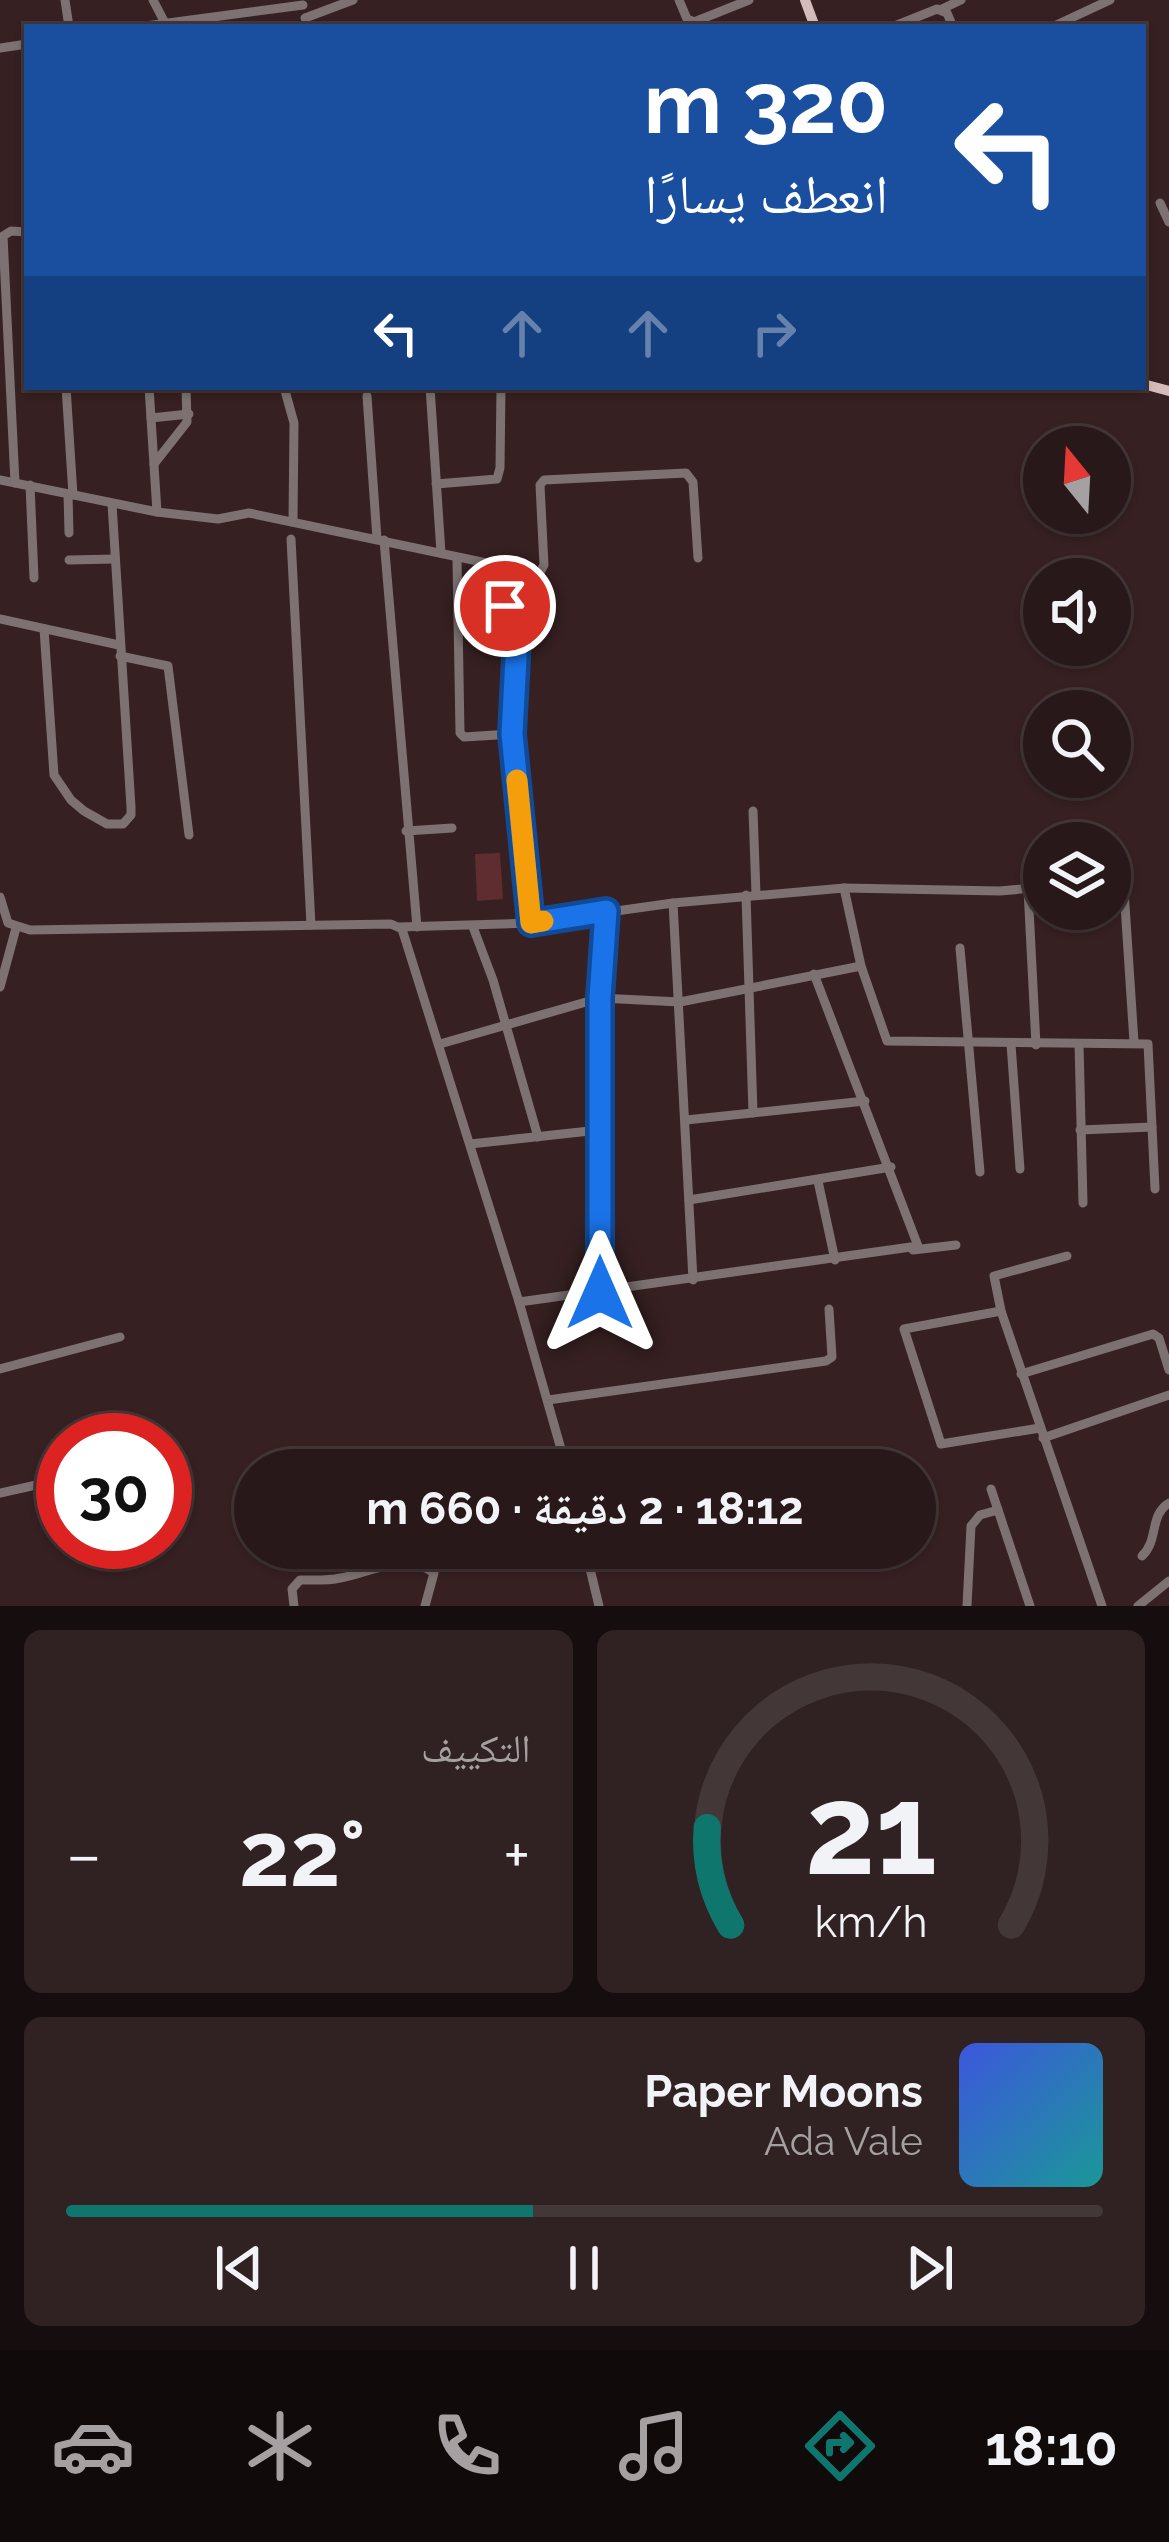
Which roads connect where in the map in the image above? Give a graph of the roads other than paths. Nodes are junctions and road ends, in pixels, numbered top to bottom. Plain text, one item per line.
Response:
1 (154, 0) edge
2 (353, 0) edge
3 (679, 0) edge
4 (749, 0) edge
5 (961, 0) edge
6 (1110, 0) edge
7 (303, 3) edge
8 (942, 9) junction
9 (165, 23) junction
10 (306, 23) edge
11 (158, 24) edge
12 (900, 24) edge
13 (951, 24) edge
14 (1058, 24) edge
15 (1160, 203) dead end
16 (1169, 222) edge
17 (24, 232) edge
18 (66, 390) edge
19 (149, 390) edge
20 (186, 390) edge
21 (285, 390) edge
22 (430, 390) edge
23 (501, 390) edge
24 (367, 396) dead end
25 (189, 414) junction
26 (151, 418) junction
27 (154, 464) junction
28 (0, 480) edge
29 (15, 483) junction
30 (436, 484) junction
31 (30, 485) junction
32 (70, 495) junction
33 (112, 504) junction
34 (157, 512) junction
35 (293, 522) junction
36 (69, 533) dead end
37 (291, 538) dead end
38 (381, 540) junction
39 (440, 554) junction
40 (698, 558) dead end
41 (115, 559) junction
42 (69, 560) dead end
43 (457, 560) junction
44 (34, 578) dead end
45 (458, 603) junction
46 (0, 620) edge
47 (44, 629) junction
48 (120, 650) junction
49 (512, 734) junction
50 (752, 811) dead end
51 (452, 828) dead end
52 (406, 831) junction
53 (188, 835) dead end
54 (844, 888) junction
55 (1023, 889) edge
56 (751, 894) junction
57 (0, 897) edge
58 (674, 903) junction
59 (606, 911) junction
60 (531, 923) junction
61 (311, 925) junction
62 (473, 926) junction
63 (399, 927) junction
64 (417, 927) junction
65 (9, 928) edge
66 (1030, 930) edge
67 (1127, 930) edge
68 (960, 948) dead end
69 (861, 966) junction
70 (814, 974) junction
71 (0, 987) edge
72 (748, 987) junction
73 (600, 998) junction
74 (680, 1002) junction
75 (507, 1026) junction
76 (1134, 1042) junction
77 (440, 1044) junction
78 (971, 1044) junction
79 (1011, 1044) junction
80 (1079, 1044) junction
81 (1036, 1045) junction
82 (865, 1101) junction
83 (753, 1113) junction
84 (686, 1120) junction
85 (1153, 1126) junction
86 (599, 1130) junction
87 (1080, 1130) junction
88 (538, 1137) junction
89 (470, 1144) junction
90 (891, 1167) junction
91 (1020, 1169) dead end
92 (980, 1172) dead end
93 (818, 1181) junction
94 (1155, 1189) dead end
95 (689, 1200) junction
96 (1083, 1203) dead end
97 (956, 1245) dead end
98 (913, 1250) junction
99 (1067, 1256) dead end
100 (835, 1260) junction
101 (693, 1280) junction
102 (600, 1293) junction
103 (519, 1302) junction
104 (830, 1309) dead end
105 (1001, 1311) junction
106 (120, 1337) dead end
107 (0, 1369) edge
108 (1169, 1370) edge
109 (1021, 1374) junction
110 (1169, 1395) edge
111 (548, 1400) junction
112 (1042, 1433) junction
113 (561, 1449) edge
114 (36, 1485) edge
115 (992, 1489) dead end
116 (0, 1493) edge
117 (1169, 1503) edge
118 (998, 1510) junction
119 (1142, 1556) dead end
120 (590, 1569) edge
121 (1169, 1581) edge
122 (1150, 1596) junction
123 (294, 1606) edge
124 (425, 1606) edge
125 (599, 1606) edge
126 (967, 1606) edge
127 (1030, 1606) edge
128 (1102, 1606) edge
129 (1138, 1606) edge
130 (1164, 1606) edge

1 - 9 street
2 - 10 street
3 - 4 street
5 - 8 street
6 - 14 street
7 - 9 street
7 - 10 street
8 - 12 street
8 - 13 street
9 - 11 street
15 - 16 street
17 - 29 street
18 - 32 street
19 - 26 street
20 - 25 street
21 - 35 street
22 - 30 street
23 - 30 street
24 - 38 street
25 - 26 street
25 - 27 street
26 - 27 street
27 - 34 street
28 - 29 street
29 - 31 street
30 - 39 street
31 - 32 street
31 - 44 street
32 - 33 street
32 - 36 street
33 - 34 street
33 - 41 street
34 - 35 street
35 - 38 street
37 - 61 street
38 - 39 street
38 - 52 street
39 - 43 street
40 - 43 street
41 - 42 street
41 - 48 street
43 - 45 street
45 - 49 street
45 - 49 street
46 - 47 street
47 - 48 street
47 - 48 street
48 - 53 street
49 - 60 street
50 - 56 street
51 - 52 street
52 - 64 street
54 - 55 street
54 - 56 street
54 - 69 street
56 - 58 street
56 - 72 street
57 - 65 street
58 - 59 street
58 - 74 street
59 - 60 street
59 - 73 street
60 - 62 street
61 - 63 street
61 - 65 street
62 - 64 street
62 - 75 street
63 - 64 street
63 - 77 street
65 - 71 street
66 - 81 street
67 - 76 street
68 - 78 street
69 - 70 street
69 - 78 street
70 - 72 street
70 - 82 street
72 - 74 street
72 - 83 street
73 - 74 street
73 - 75 street
73 - 86 street
74 - 84 street
75 - 77 street
75 - 88 street
76 - 80 street
76 - 85 street
77 - 89 street
78 - 79 street
78 - 92 street
79 - 81 street
79 - 91 street
80 - 81 street
80 - 87 street
82 - 83 street
82 - 90 street
83 - 84 street
84 - 95 street
85 - 87 street
85 - 94 street
86 - 88 street
86 - 102 street
87 - 96 street
88 - 89 street
89 - 103 street
90 - 93 street
90 - 98 street
93 - 95 street
93 - 100 street
95 - 101 street
97 - 98 street
98 - 100 street
99 - 105 street
100 - 101 street
101 - 102 street
102 - 103 street
103 - 111 street
104 - 111 street
105 - 109 street
105 - 112 street
106 - 107 street
108 - 109 street
109 - 112 street
110 - 112 street
111 - 113 street
112 - 128 street
114 - 116 street
115 - 118 street
117 - 119 street
118 - 126 street
118 - 127 street
120 - 125 street
121 - 122 street
122 - 129 street
122 - 130 street
123 - 124 street

